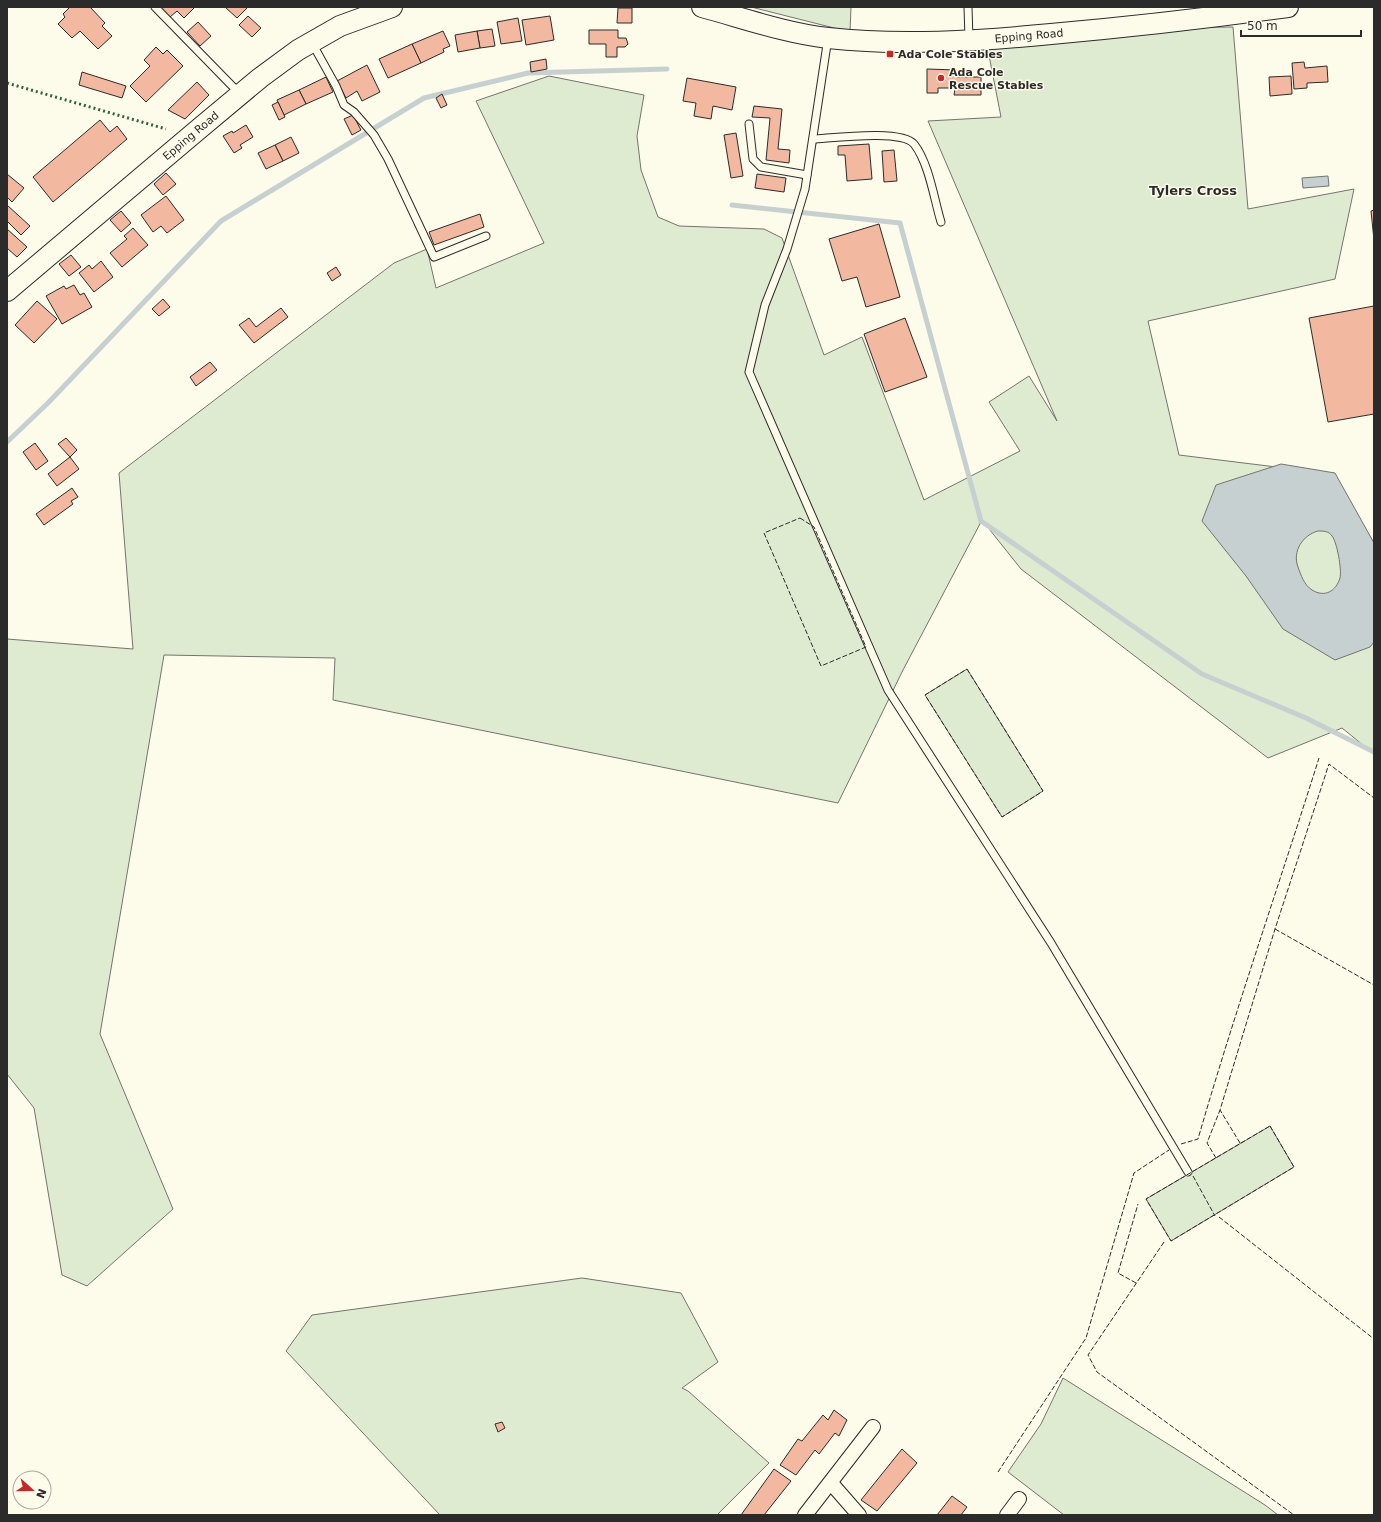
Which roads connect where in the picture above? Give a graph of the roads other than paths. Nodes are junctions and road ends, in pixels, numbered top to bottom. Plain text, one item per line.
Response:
1 (154, 7) edge
2 (392, 7) edge
3 (702, 7) edge
4 (968, 7) edge
5 (1288, 7) edge
6 (828, 38) junction
7 (969, 41) junction
8 (312, 42) junction
9 (240, 95) junction
10 (748, 124) dead end
11 (812, 139) junction
12 (807, 175) junction
13 (940, 222) dead end
14 (486, 236) dead end
15 (7, 291) edge
16 (1188, 1172) dead end
17 (873, 1427) dead end
18 (831, 1483) junction
19 (1019, 1499) dead end
20 (806, 1515) edge
21 (859, 1515) edge
22 (1007, 1515) edge

1 - 9 lane
2 - 8 main road, Epping Road
3 - 6 main road, Epping Road
4 - 7 lane
5 - 7 main road, Epping Road
6 - 7 main road, Epping Road
6 - 11 lane
8 - 9 main road, Epping Road
8 - 14 lane
9 - 15 main road, Epping Road
10 - 12 lane
11 - 12 lane
11 - 13 lane
12 - 16 lane
17 - 18 street
18 - 20 street
18 - 21 street
19 - 22 street

